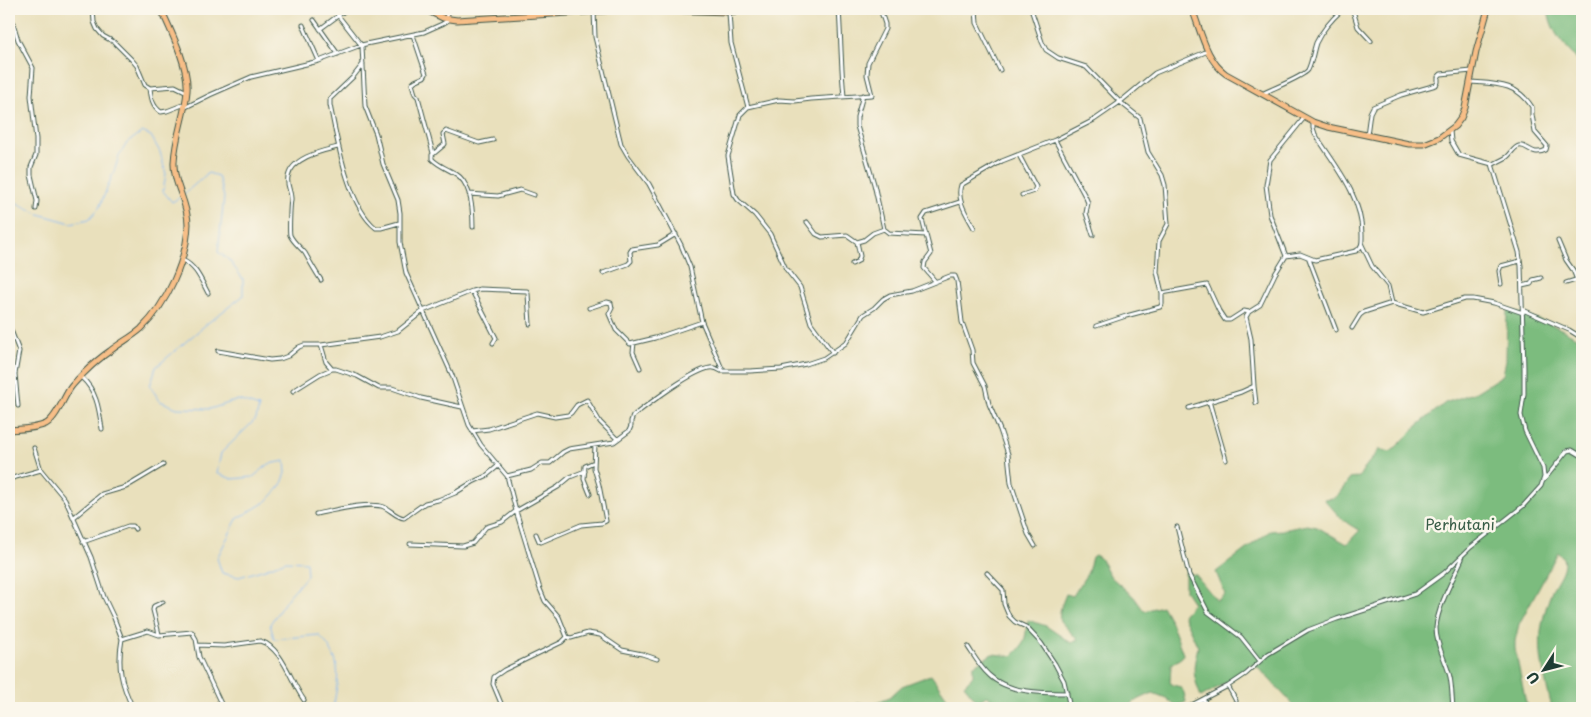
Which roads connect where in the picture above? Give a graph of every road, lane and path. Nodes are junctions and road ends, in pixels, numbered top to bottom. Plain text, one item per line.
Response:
1 (9, 9) edge
2 (93, 9) edge
3 (161, 9) edge
4 (333, 9) edge
5 (347, 9) edge
6 (424, 9) edge
7 (446, 9) edge
8 (754, 9) edge
9 (769, 9) edge
10 (778, 9) edge
11 (809, 9) edge
12 (839, 9) edge
13 (880, 9) edge
14 (976, 9) edge
15 (1031, 9) edge
16 (1192, 9) edge
17 (1343, 9) edge
18 (1351, 9) edge
19 (1488, 9) edge
20 (594, 11) junction
21 (729, 12) junction
22 (338, 15) junction
23 (448, 19) junction
24 (314, 20) dead end
25 (303, 25) dead end
26 (320, 28) junction
27 (413, 35) junction
28 (1371, 41) dead end
29 (361, 45) junction
30 (1208, 51) junction
31 (338, 54) junction
32 (319, 60) junction
33 (363, 63) junction
34 (1000, 70) dead end
35 (1472, 71) junction
36 (1470, 82) junction
37 (150, 88) junction
38 (187, 92) junction
39 (1261, 94) junction
40 (863, 95) junction
41 (844, 96) junction
42 (1120, 102) junction
43 (185, 106) junction
44 (748, 107) junction
45 (1304, 118) junction
46 (1313, 122) junction
47 (1450, 130) junction
48 (1367, 135) junction
49 (493, 140) dead end
50 (1055, 140) junction
51 (338, 147) junction
52 (433, 153) junction
53 (1020, 153) junction
54 (1492, 165) junction
55 (469, 194) junction
56 (534, 195) dead end
57 (1022, 195) dead end
58 (960, 202) junction
59 (36, 209) dead end
60 (807, 222) dead end
61 (399, 223) junction
62 (474, 226) dead end
63 (884, 228) junction
64 (974, 228) dead end
65 (676, 234) junction
66 (926, 235) junction
67 (1093, 235) dead end
68 (1558, 241) dead end
69 (858, 242) junction
70 (1362, 244) junction
71 (1286, 256) junction
72 (1309, 259) junction
73 (182, 260) junction
74 (1520, 261) junction
75 (852, 264) dead end
76 (604, 273) dead end
77 (1541, 278) dead end
78 (1582, 278) edge
79 (321, 280) dead end
80 (1576, 280) junction
81 (935, 281) junction
82 (1566, 283) dead end
83 (1501, 284) dead end
84 (1522, 286) junction
85 (472, 291) junction
86 (208, 293) dead end
87 (1162, 293) junction
88 (1392, 303) junction
89 (589, 308) dead end
90 (422, 310) junction
91 (1249, 312) junction
92 (1523, 312) junction
93 (702, 322) junction
94 (530, 324) dead end
95 (9, 326) edge
96 (1096, 326) dead end
97 (1352, 328) dead end
98 (1336, 330) dead end
99 (1582, 338) edge
100 (493, 343) dead end
101 (634, 344) junction
102 (321, 345) junction
103 (218, 351) dead end
104 (833, 353) junction
105 (640, 368) dead end
106 (332, 369) junction
107 (722, 371) junction
108 (80, 376) junction
109 (1254, 386) junction
110 (293, 391) dead end
111 (1209, 401) junction
112 (1256, 403) dead end
113 (18, 406) dead end
114 (462, 407) junction
115 (1189, 408) dead end
116 (102, 429) dead end
117 (9, 430) edge
118 (472, 431) junction
119 (617, 440) junction
120 (595, 445) junction
121 (34, 448) dead end
122 (1582, 456) edge
123 (1226, 460) dead end
124 (594, 461) junction
125 (163, 465) dead end
126 (498, 466) junction
127 (41, 470) junction
128 (585, 471) junction
129 (507, 476) junction
130 (9, 479) edge
131 (1543, 482) junction
132 (590, 494) dead end
133 (516, 511) junction
134 (316, 514) dead end
135 (73, 518) junction
136 (1177, 527) dead end
137 (135, 529) dead end
138 (536, 534) dead end
139 (83, 542) junction
140 (410, 544) dead end
141 (1035, 546) dead end
142 (1464, 556) junction
143 (987, 573) dead end
144 (163, 602) dead end
145 (159, 635) junction
146 (567, 637) junction
147 (122, 639) junction
148 (197, 644) junction
149 (968, 647) dead end
150 (657, 659) dead end
151 (1260, 661) junction
152 (1228, 686) junction
153 (1067, 693) junction
154 (304, 700) dead end
155 (1204, 700) junction
156 (1236, 701) dead end
157 (134, 708) edge
158 (223, 708) edge
159 (503, 708) edge
160 (1070, 708) edge
161 (1186, 708) edge
162 (1207, 708) edge
163 (1453, 708) edge

1 - 59 street
2 - 37 street
3 - 38 highway
4 - 22 street
5 - 22 street
6 - 23 highway
7 - 23 street
8 - 21 highway
9 - 10 highway
10 - 11 highway
12 - 41 street
13 - 40 street
14 - 34 street
15 - 42 street
16 - 30 highway
17 - 39 street
18 - 28 street
19 - 35 highway
20 - 21 highway
20 - 23 highway
20 - 65 street
21 - 44 street
22 - 26 street
22 - 29 street
23 - 27 street
24 - 26 street
25 - 32 street
26 - 31 street
27 - 29 street
27 - 52 street
29 - 31 street
29 - 33 street
30 - 39 highway
30 - 42 street
31 - 32 street
32 - 43 street
33 - 51 street
33 - 61 street
35 - 36 highway
35 - 48 street
36 - 47 highway
36 - 54 street
37 - 38 street
37 - 43 street
38 - 43 highway
39 - 45 highway
40 - 41 street
40 - 63 street
41 - 44 street
42 - 50 street
42 - 87 street
43 - 73 highway
44 - 104 street
45 - 46 highway
45 - 71 street
46 - 48 highway
46 - 70 street
47 - 48 highway
47 - 54 street
49 - 52 street
50 - 53 street
50 - 67 street
51 - 61 street
51 - 79 street
52 - 55 street
53 - 57 street
53 - 58 street
54 - 74 street
55 - 56 street
55 - 62 street
58 - 64 street
58 - 66 street
60 - 69 street
61 - 90 street
63 - 66 street
63 - 69 street
65 - 76 street
65 - 93 street
66 - 81 street
68 - 80 street
69 - 75 street
70 - 72 street
70 - 88 street
71 - 72 street
71 - 91 street
72 - 98 street
73 - 86 street
73 - 108 highway
74 - 83 street
74 - 84 street
77 - 84 street
78 - 80 street
80 - 82 street
81 - 104 street
81 - 141 street
84 - 92 street
85 - 90 street
85 - 94 street
85 - 100 street
87 - 91 street
87 - 96 street
88 - 92 street
88 - 97 street
89 - 101 street
90 - 102 street
90 - 114 street
91 - 109 street
92 - 99 street
92 - 131 street
93 - 101 street
93 - 107 street
95 - 113 street
101 - 105 street
102 - 103 street
102 - 106 street
104 - 107 street
106 - 110 street
106 - 114 street
107 - 119 street
108 - 116 street
108 - 117 highway
109 - 111 street
109 - 112 street
111 - 115 street
111 - 123 street
114 - 118 street
118 - 119 street
118 - 126 street
119 - 120 street
120 - 124 street
120 - 129 street
121 - 127 street
122 - 131 street
124 - 128 street
124 - 138 street
125 - 135 street
126 - 129 street
126 - 134 street
127 - 130 street
127 - 135 street
128 - 132 street
128 - 133 street
129 - 133 street
131 - 142 street
133 - 140 street
133 - 146 street
135 - 139 street
136 - 151 street
137 - 139 street
139 - 147 street
142 - 151 street
142 - 163 street
143 - 153 street
144 - 145 street
145 - 147 street
145 - 148 street
146 - 150 street
146 - 159 street
147 - 157 street
148 - 154 street
148 - 158 street
149 - 153 street
151 - 152 street
152 - 155 street
152 - 156 street
153 - 160 street
155 - 161 street
155 - 162 street

